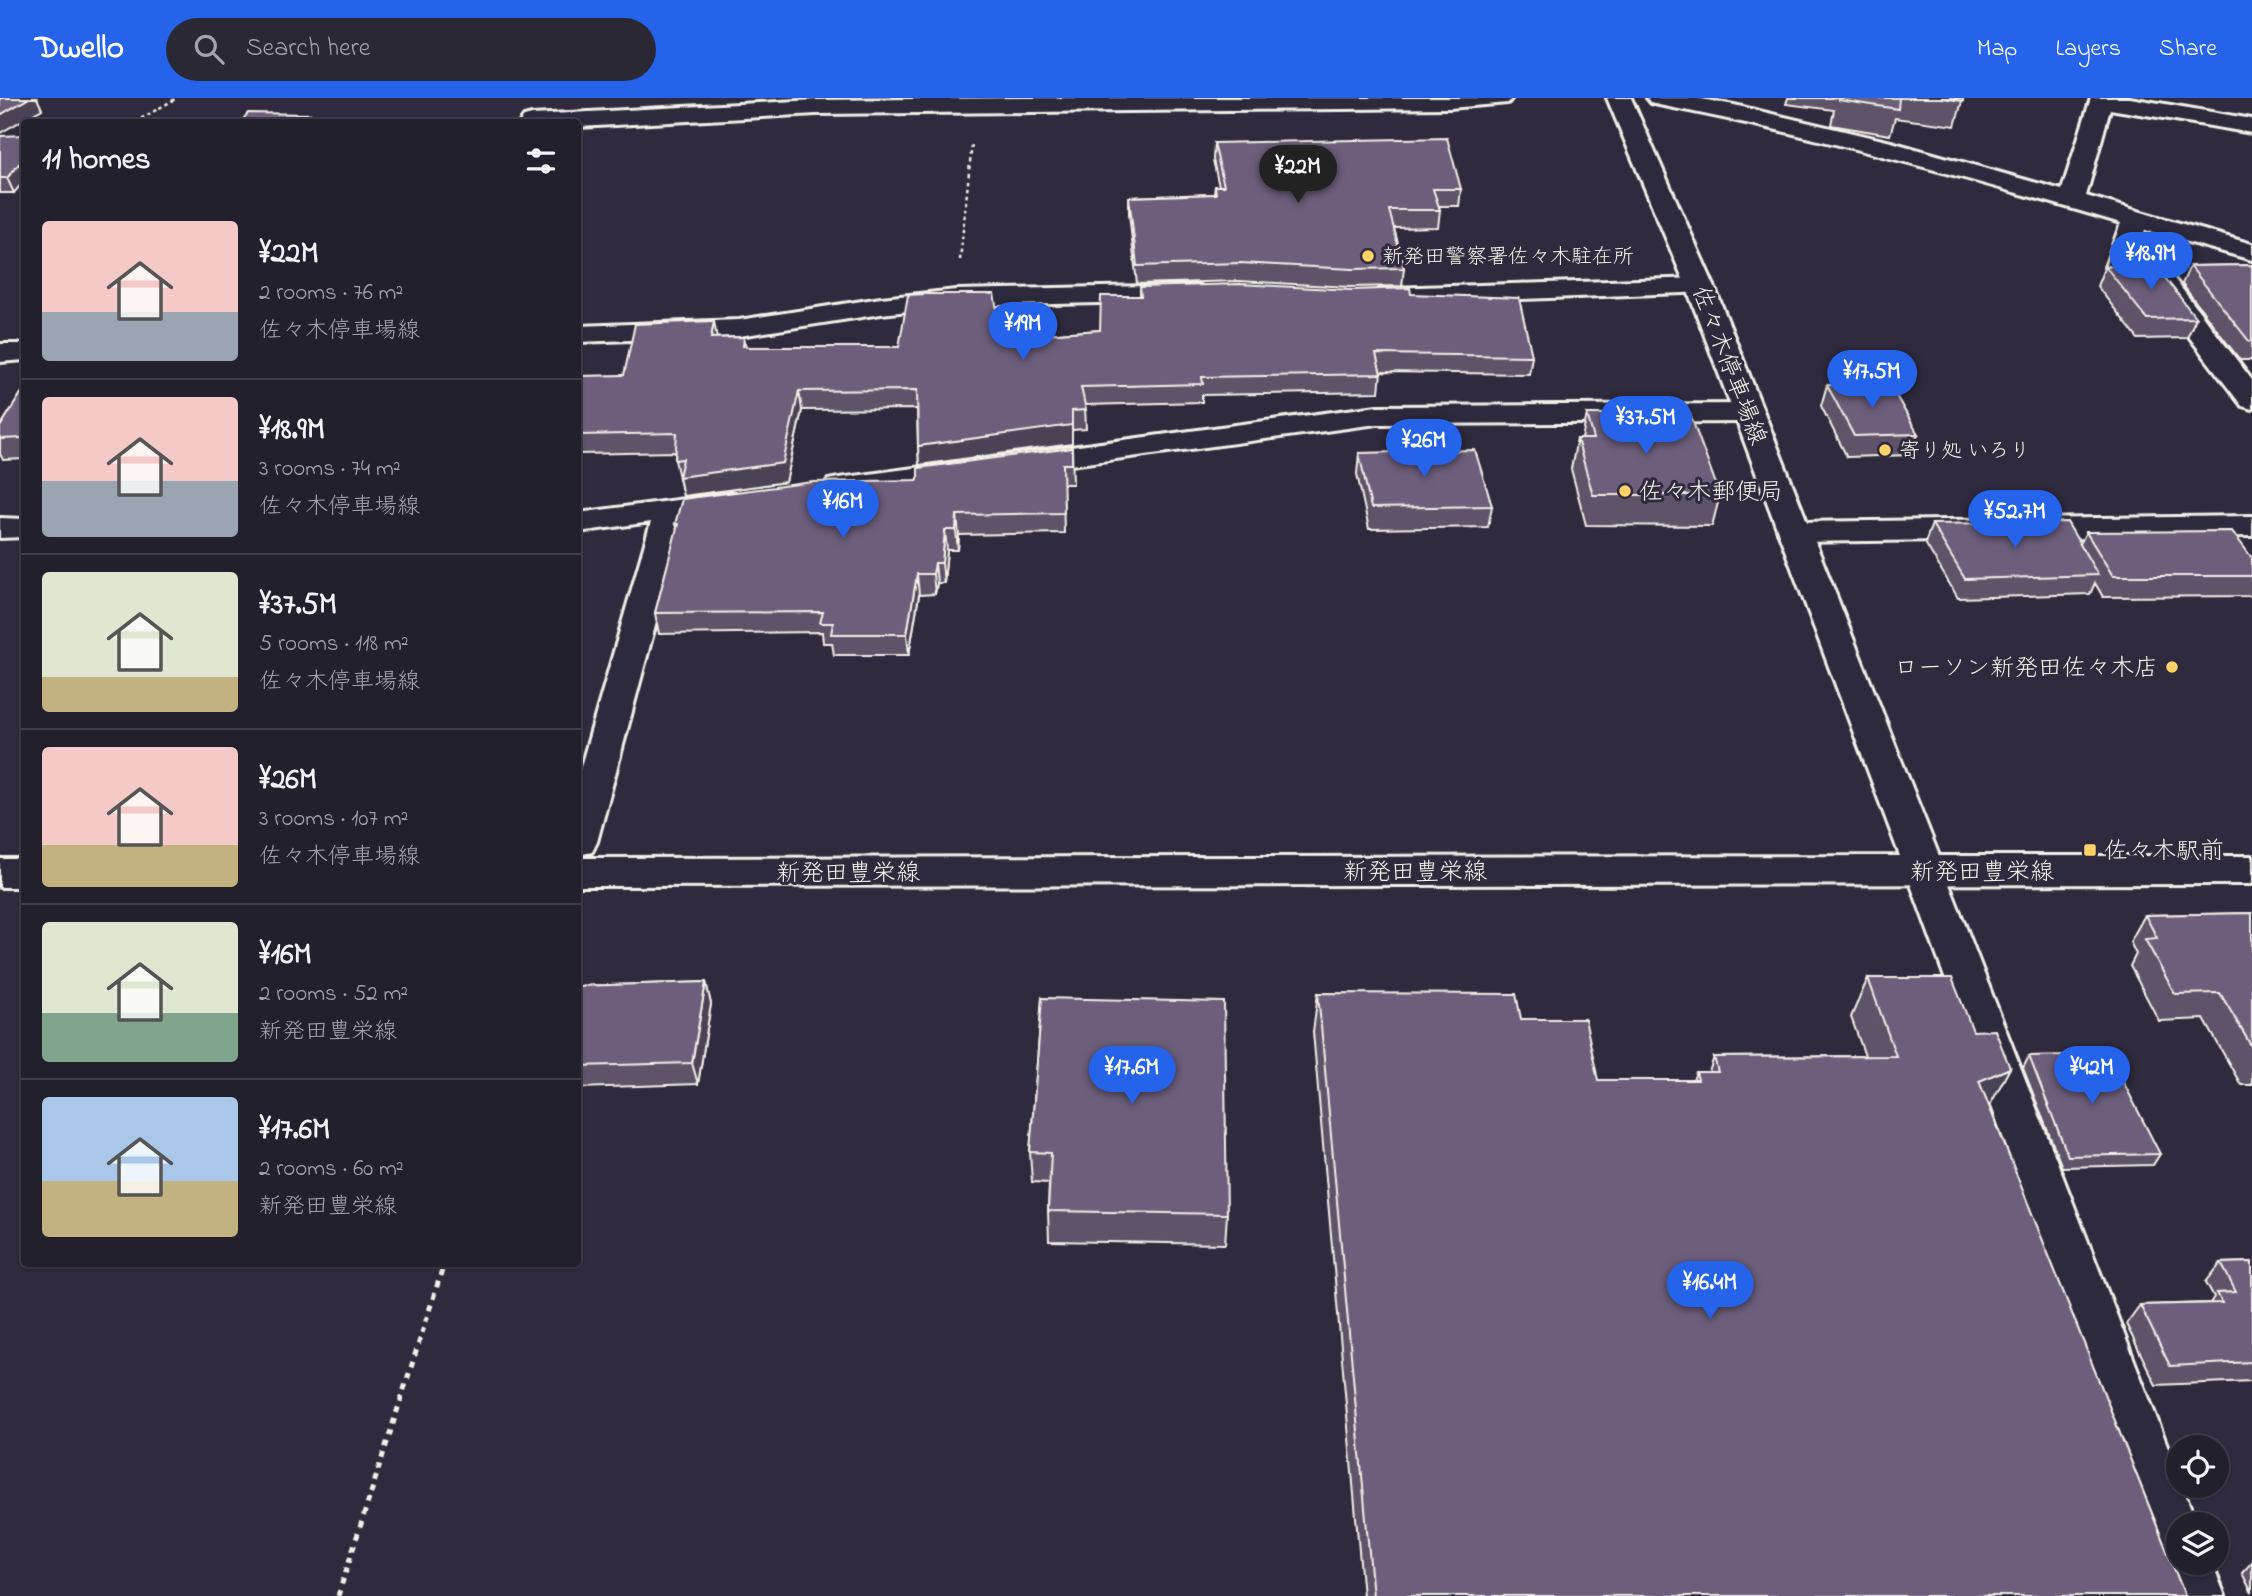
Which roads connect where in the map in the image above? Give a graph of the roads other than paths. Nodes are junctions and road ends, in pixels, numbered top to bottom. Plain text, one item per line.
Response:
1 (1500, 98) edge
2 (1619, 98) edge
3 (1659, 98) edge
4 (581, 119) edge
5 (2252, 126) edge
6 (2072, 200) junction
7 (2136, 218) junction
8 (2252, 252) edge
9 (1700, 286) junction
10 (1225, 293) edge
11 (1364, 297) edge
12 (581, 334) edge
13 (21, 352) edge
14 (0, 353) edge
15 (2252, 400) edge
16 (1749, 413) junction
17 (809, 491) edge
18 (754, 499) edge
19 (670, 510) junction
20 (581, 522) edge
21 (2252, 526) edge
22 (0, 528) edge
23 (21, 528) edge
24 (1794, 532) junction
25 (581, 831) edge
26 (2252, 870) edge
27 (1925, 871) junction
28 (581, 872) edge
29 (0, 873) edge
30 (21, 873) edge
31 (2167, 1512) edge
32 (2190, 1575) edge
33 (2198, 1596) edge

1 - 4 street
2 - 9 street, 佐々木停車場線
3 - 6 street
5 - 6 street
6 - 7 street
7 - 8 street
7 - 15 street
9 - 11 street
9 - 16 street, 佐々木停車場線
10 - 12 street
13 - 14 street
16 - 17 street
16 - 24 street, 佐々木停車場線
18 - 19 street
19 - 20 street
19 - 25 street
21 - 24 street
22 - 23 street
24 - 27 street, 佐々木停車場線
26 - 27 street, 新発田豊栄線
27 - 28 street, 新発田豊栄線
27 - 31 street, 佐々木停車場線
29 - 30 street
32 - 33 street

